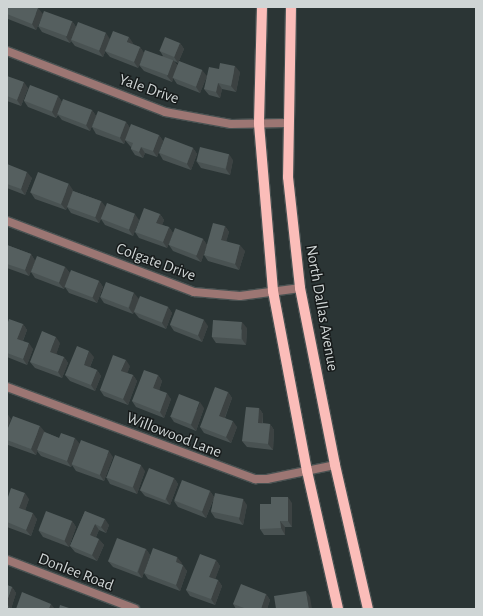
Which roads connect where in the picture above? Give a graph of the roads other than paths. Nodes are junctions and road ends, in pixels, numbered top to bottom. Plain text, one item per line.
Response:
1 (262, 7) edge
2 (291, 7) edge
3 (7, 51) edge
4 (287, 123) junction
5 (259, 124) junction
6 (7, 221) edge
7 (300, 288) junction
8 (273, 291) junction
9 (7, 387) edge
10 (335, 465) junction
11 (307, 471) junction
12 (7, 560) edge
13 (135, 609) edge
14 (338, 609) edge
15 (368, 609) edge

1 - 5 main road
2 - 4 main road, North Dallas Avenue
3 - 5 street, Yale Drive
4 - 5 street, Yale Drive
4 - 7 main road, North Dallas Avenue
5 - 8 main road
6 - 8 street, Colgate Drive
7 - 8 street, Colgate Drive
7 - 10 main road, North Dallas Avenue
8 - 11 main road
9 - 11 street, Willowood Lane
10 - 11 street, Willowood Lane
10 - 15 main road, North Dallas Avenue
11 - 14 main road
12 - 13 street, Donlee Road

